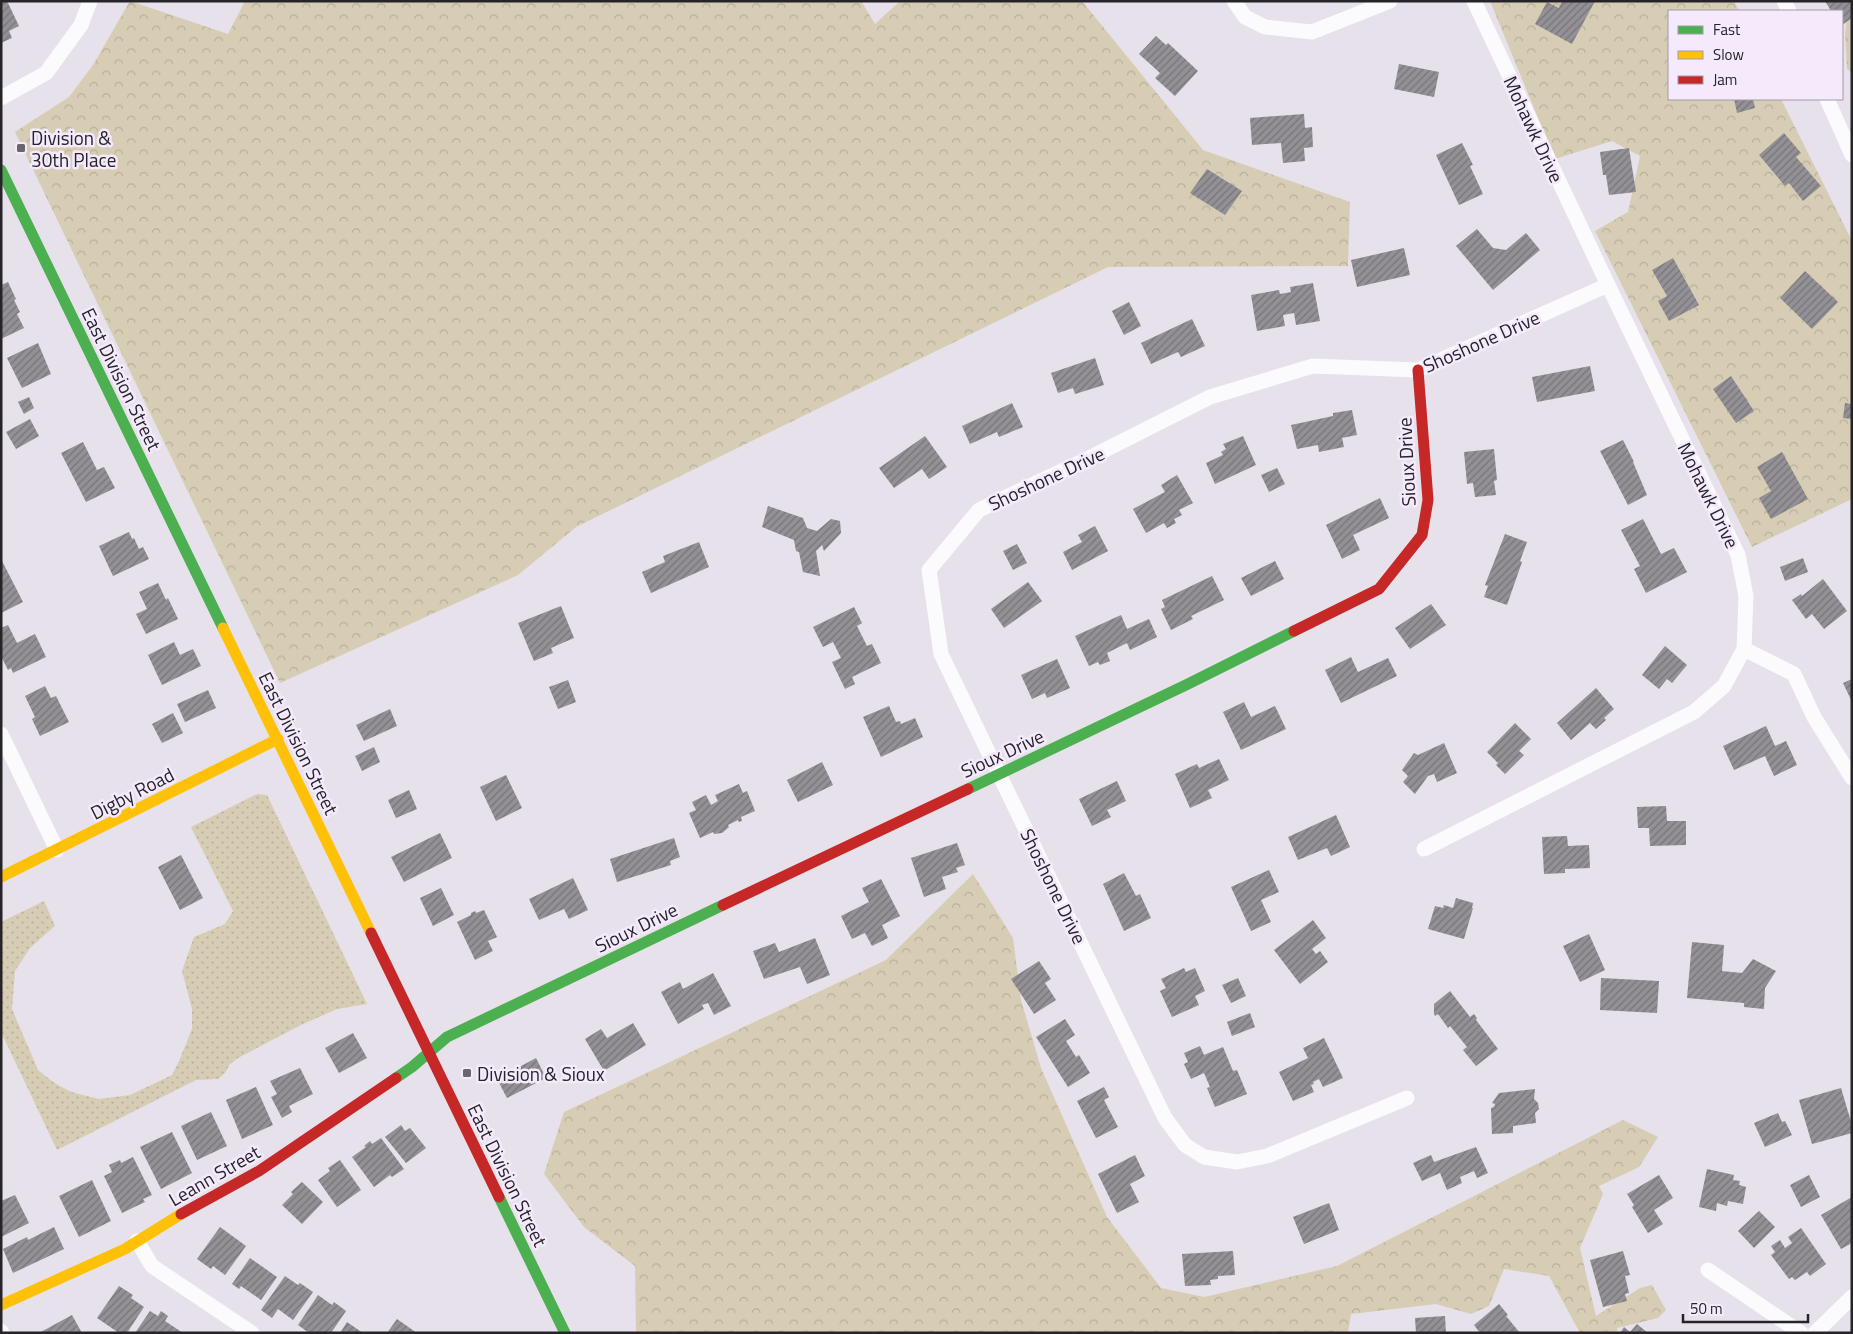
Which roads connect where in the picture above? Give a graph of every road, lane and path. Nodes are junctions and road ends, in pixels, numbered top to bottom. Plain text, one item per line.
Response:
1 (90, 1) edge
2 (1234, 1) edge
3 (1390, 1) edge
4 (1474, 1) edge
5 (1, 98) edge
6 (1827, 100) edge
7 (1852, 155) edge
8 (1, 170) edge
9 (1608, 285) junction
10 (1418, 370) junction
11 (1744, 649) junction
12 (1, 734) edge
13 (278, 739) junction
14 (1000, 772) junction
15 (1852, 778) edge
16 (1424, 849) dead end
17 (57, 850) junction
18 (1, 877) edge
19 (429, 1052) junction
20 (1407, 1098) dead end
21 (137, 1241) junction
22 (1708, 1270) dead end
23 (1852, 1296) edge
24 (1, 1305) edge
25 (252, 1333) edge
26 (565, 1333) edge
27 (1801, 1333) edge
28 (1815, 1333) edge

1 - 5 street
2 - 3 street
4 - 9 street, Mohawk Drive
6 - 7 street
8 - 13 street, East Division Street
9 - 10 street, Shoshone Drive
9 - 11 street, Mohawk Drive
10 - 14 street, Sioux Drive
10 - 14 street, Shoshone Drive
11 - 15 street
11 - 16 street, Mohawk Drive
12 - 17 street
13 - 17 street, Digby Road
13 - 19 street, East Division Street
14 - 19 street, Sioux Drive
14 - 20 street, Shoshone Drive
17 - 18 street, Digby Road
19 - 21 street, Leann Street
19 - 26 street, East Division Street
21 - 24 street, Leann Street
21 - 25 street
22 - 27 street
23 - 28 street

